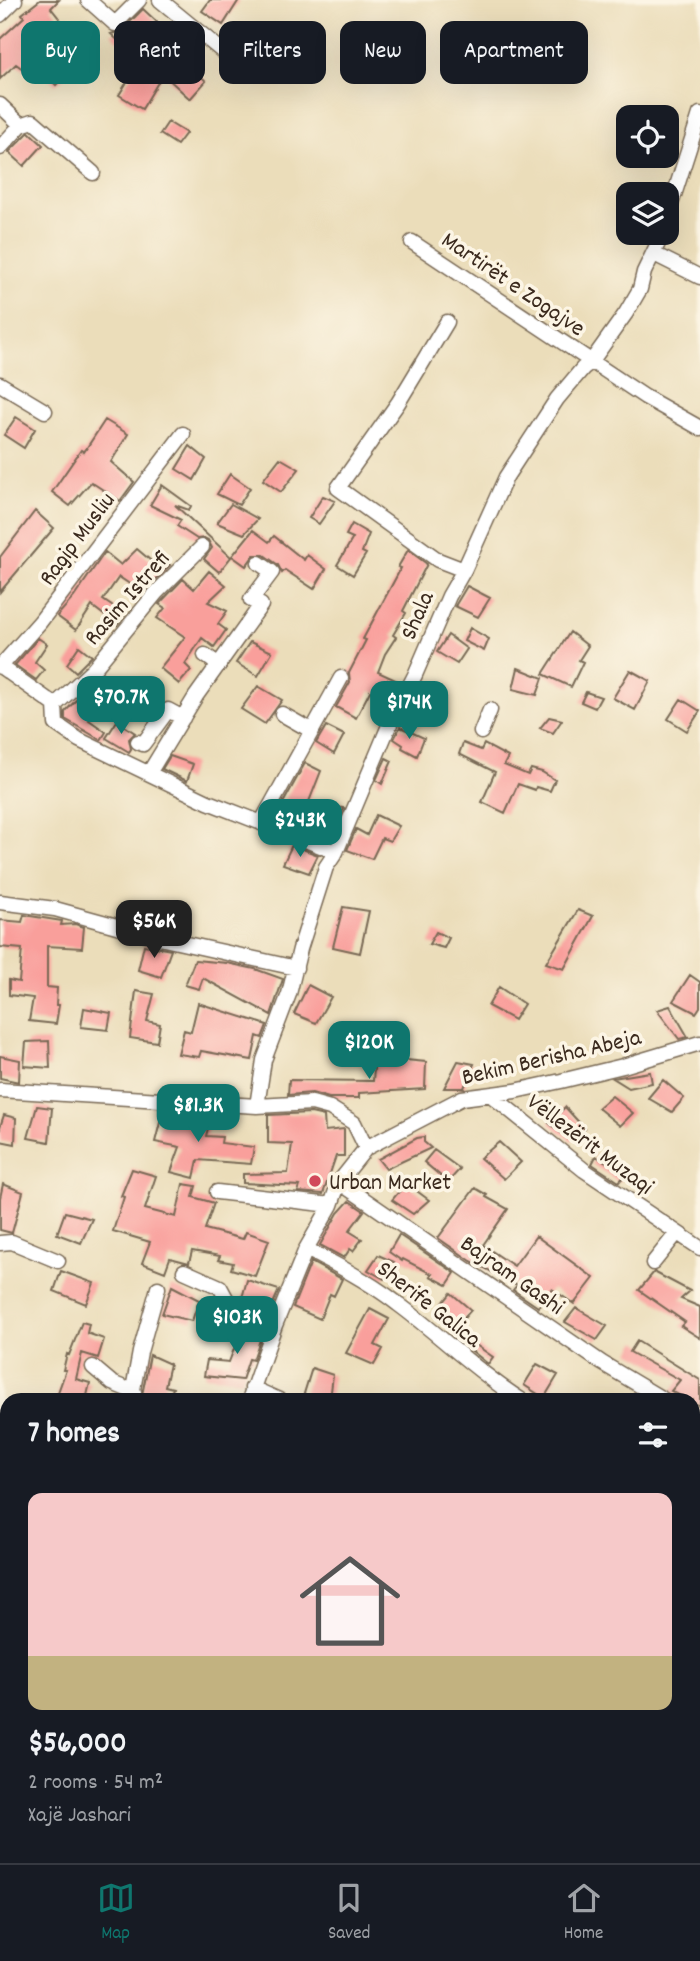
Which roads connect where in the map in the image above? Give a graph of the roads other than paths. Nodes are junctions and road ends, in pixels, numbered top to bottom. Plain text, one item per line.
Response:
1 (15, 0) edge
2 (88, 0) edge
3 (139, 0) edge
4 (160, 0) edge
5 (0, 15) edge
6 (219, 48) edge
7 (0, 105) edge
8 (700, 114) edge
9 (21, 125) junction
10 (0, 148) edge
11 (93, 173) dead end
12 (678, 182) edge
13 (412, 242) dead end
14 (658, 245) edge
15 (654, 254) junction
16 (700, 277) edge
17 (447, 323) dead end
18 (591, 362) junction
19 (0, 384) edge
20 (45, 411) dead end
21 (700, 428) edge
22 (183, 434) dead end
23 (202, 547) dead end
24 (259, 563) dead end
25 (464, 570) junction
26 (205, 655) dead end
27 (0, 666) edge
28 (219, 666) junction
29 (341, 678) dead end
30 (55, 705) junction
31 (489, 710) dead end
32 (282, 714) dead end
33 (183, 718) junction
34 (312, 731) junction
35 (481, 732) dead end
36 (138, 742) dead end
37 (149, 773) junction
38 (261, 823) junction
39 (336, 852) junction
40 (0, 902) edge
41 (296, 968) junction
42 (700, 1043) edge
43 (0, 1090) edge
44 (491, 1095) junction
45 (257, 1106) junction
46 (366, 1148) junction
47 (339, 1182) junction
48 (216, 1192) dead end
49 (331, 1205) junction
50 (677, 1233) junction
51 (6, 1243) edge
52 (700, 1248) edge
53 (306, 1249) junction
54 (58, 1261) dead end
55 (653, 1262) dead end
56 (184, 1270) dead end
57 (158, 1288) dead end
58 (275, 1325) junction
59 (93, 1367) dead end
60 (128, 1393) edge
61 (133, 1393) edge
62 (251, 1393) edge
63 (511, 1393) edge
64 (652, 1393) edge

1 - 5 street
2 - 3 street
4 - 6 street
7 - 9 street
8 - 12 street
9 - 10 street
9 - 11 street
13 - 18 street, Martirët e Zogajve
14 - 15 street, Shala
15 - 16 street
15 - 18 street, Shala
17 - 25 street
18 - 21 street
18 - 25 street, Shala
19 - 20 street
22 - 27 street, Ragip Musliu
23 - 30 street, Rasim Istrefi
24 - 28 street
25 - 39 street, Shala
26 - 28 street
27 - 30 street
28 - 33 street
29 - 34 street
30 - 37 street
31 - 35 street
32 - 34 street
33 - 36 street
33 - 37 street
34 - 38 street
37 - 38 street
38 - 39 street
39 - 41 street, Shala
40 - 41 street
41 - 45 street, Shala
42 - 44 street, Bekim Berisha Abeja
43 - 45 street
44 - 46 street, Bekim Berisha Abeja
44 - 50 street, Vëllezërit Muzaqi
45 - 46 street
46 - 47 street, Bekim Berisha Abeja
47 - 49 street, Bekim Berisha Abeja
47 - 64 street, Bajram Gashi
48 - 49 street
49 - 53 street, Bekim Berisha Abeja
50 - 52 street, Vëllezërit Muzaqi
50 - 55 street
51 - 54 street
53 - 58 street, Bekim Berisha Abeja
53 - 63 street, Sherife Galica
56 - 58 street
57 - 61 street
58 - 62 street, Bekim Berisha Abeja
59 - 60 street

